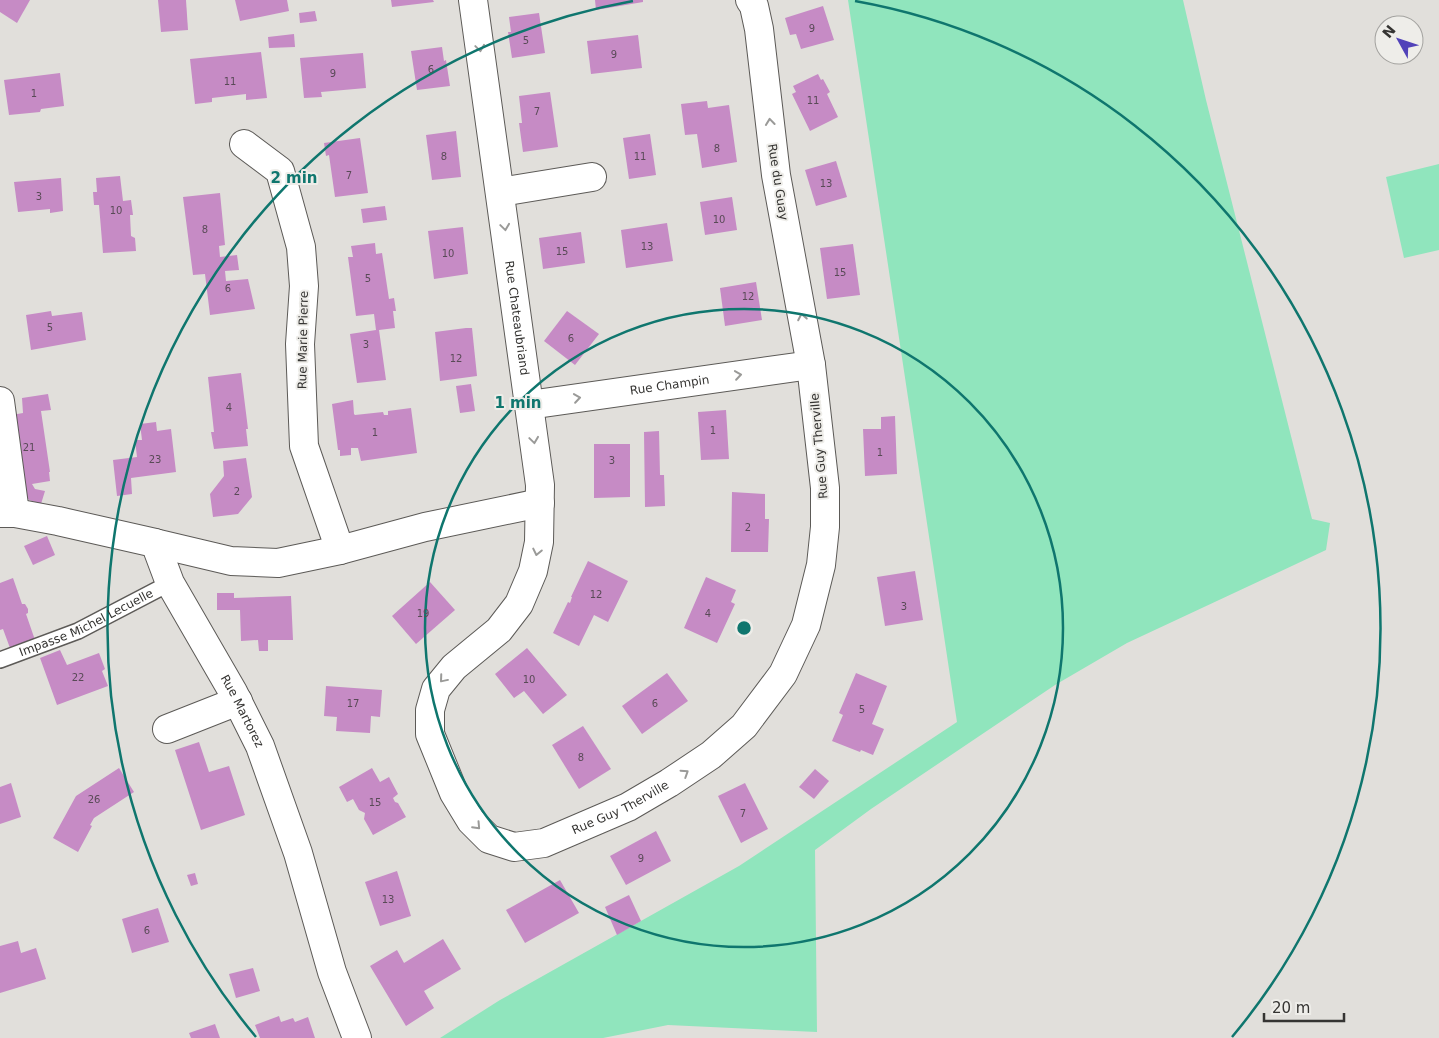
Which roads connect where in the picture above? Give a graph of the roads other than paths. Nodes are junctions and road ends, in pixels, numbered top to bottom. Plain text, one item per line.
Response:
1 (473, 0) edge
2 (750, 0) edge
3 (244, 144) dead end
4 (592, 177) dead end
5 (500, 192) junction
6 (811, 364) junction
7 (0, 401) edge
8 (529, 405) junction
9 (540, 503) junction
10 (8, 513) edge
11 (155, 544) junction
12 (340, 550) junction
13 (170, 583) junction
14 (0, 660) edge
15 (238, 701) junction
16 (167, 729) dead end
17 (357, 1038) edge

1 -> 5 street, Rue Chateaubriand
6 -> 2 street, Rue du Guay
3 - 12 street, Rue Marie Pierre
4 - 5 street
5 -> 8 street, Rue Chateaubriand
8 -> 6 street, Rue Champin
9 -> 6 street, Rue Guy Therville
7 - 10 street
8 -> 9 street, Rue Chateaubriand
9 - 12 street
10 - 11 street
11 - 12 street
11 - 13 street, Rue Martorez
13 - 14 lane, Impasse Michel Lecuelle
13 - 15 street, Rue Martorez
15 - 16 street
15 - 17 street, Rue Martorez

